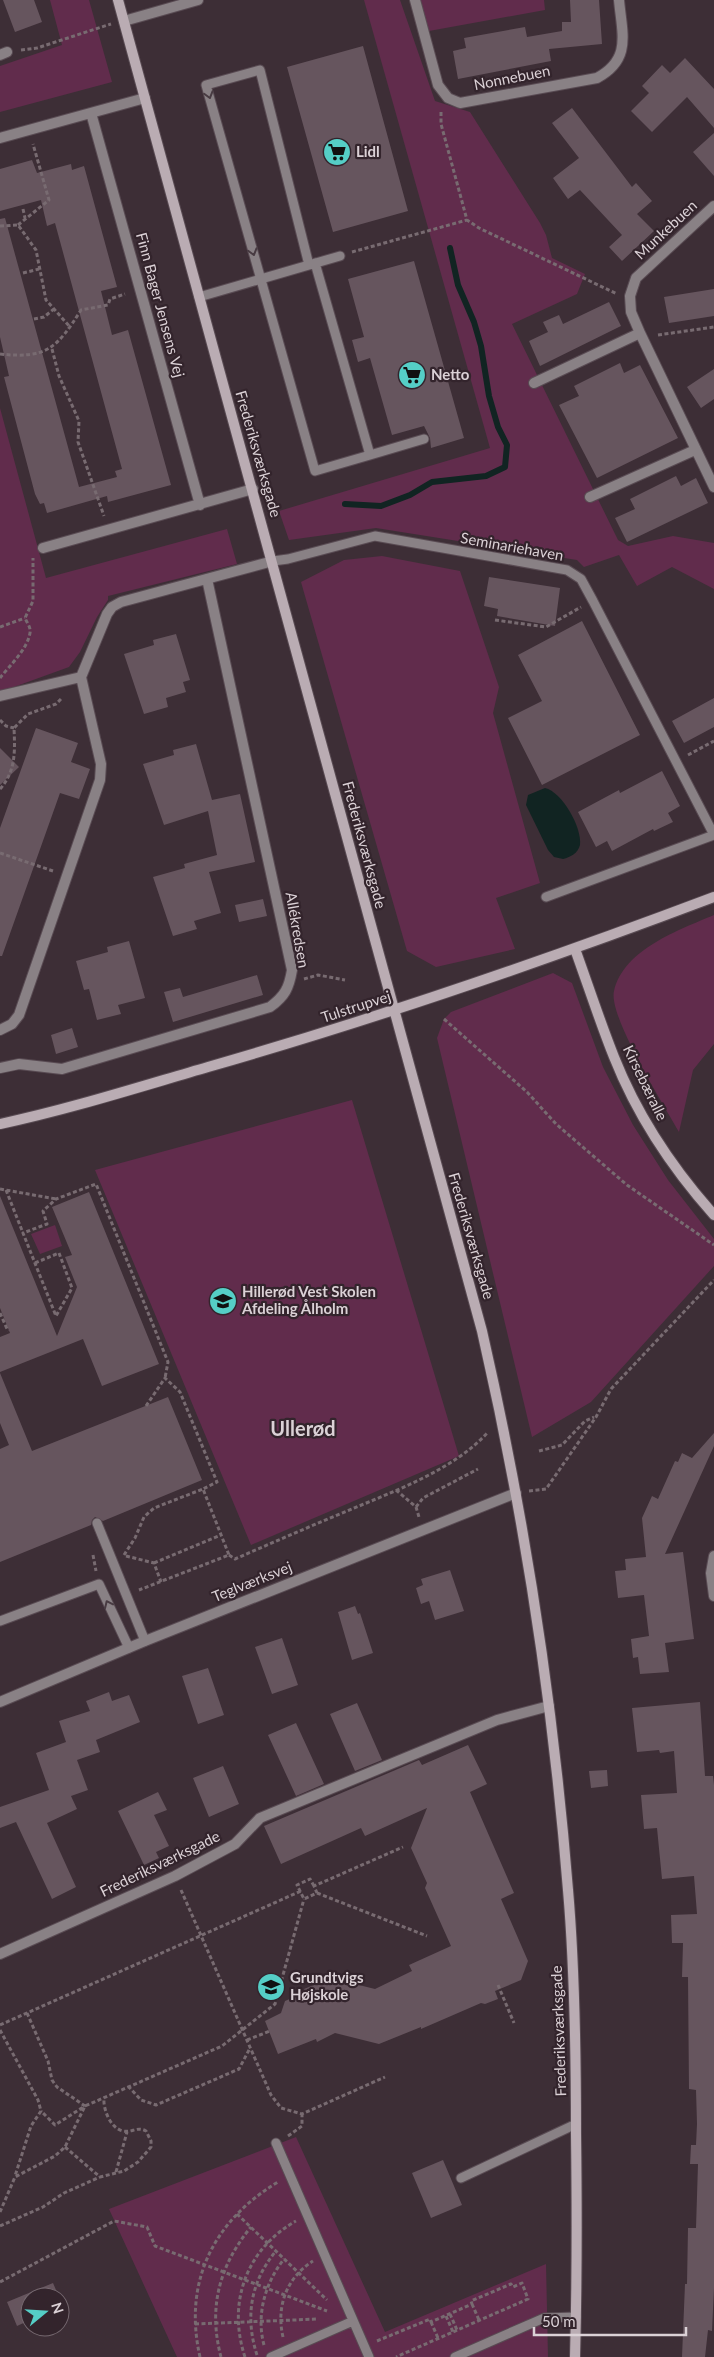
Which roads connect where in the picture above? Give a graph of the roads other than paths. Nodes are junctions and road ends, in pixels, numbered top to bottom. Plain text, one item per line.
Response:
1 (118, 0) edge
2 (198, 0) edge
3 (415, 0) edge
4 (619, 0) edge
5 (124, 20) junction
6 (145, 98) junction
7 (91, 113) junction
8 (0, 138) edge
9 (714, 206) edge
10 (340, 256) road end
11 (312, 264) junction
12 (260, 279) junction
13 (199, 297) junction
14 (641, 335) junction
15 (534, 383) dead end
16 (424, 439) dead end
17 (695, 450) junction
18 (370, 455) junction
19 (714, 487) edge
20 (253, 489) junction
21 (590, 497) dead end
22 (200, 505) junction
23 (43, 548) road end
24 (272, 561) junction
25 (207, 579) junction
26 (81, 677) junction
27 (0, 696) edge
28 (714, 835) edge
29 (546, 897) dead end
30 (714, 897) edge
31 (575, 949) junction
32 (394, 1011) junction
33 (0, 1030) edge
34 (0, 1068) edge
35 (0, 1124) edge
36 (714, 1215) edge
37 (516, 1493) junction
38 (97, 1523) dead end
39 (714, 1556) edge
40 (714, 1596) edge
41 (0, 1621) edge
42 (145, 1641) junction
43 (129, 1648) junction
44 (0, 1702) edge
45 (549, 1706) junction
46 (0, 1954) edge
47 (576, 2124) junction
48 (276, 2143) road end
49 (461, 2178) dead end
50 (576, 2317) junction
51 (353, 2320) junction
52 (269, 2354) edge
53 (369, 2357) edge
54 (455, 2357) edge
55 (575, 2357) edge

1 - 5 street, Frederiksværksgade
2 - 5 street
3 - 4 street, Nonnebuen
5 - 6 street, Frederiksværksgade
6 - 7 street
6 - 13 street, Frederiksværksgade
7 - 8 street
7 - 22 street, Finn Bager Jensens Vej
9 - 14 street, Munkebuen
10 - 11 lane
11 - 12 lane
11 -> 12 lane
11 - 18 lane
12 - 13 lane
12 - 18 lane
13 - 20 street, Frederiksværksgade
14 - 15 street
14 - 17 street
16 - 18 lane
17 - 19 street
17 - 21 street
20 - 22 street
20 - 24 street, Frederiksværksgade
22 - 23 street
24 - 25 street
24 - 28 lane, Seminariehaven
24 - 32 street, Frederiksværksgade
25 - 26 street
25 - 34 street, Allékredsen
26 - 27 street
26 - 33 street
28 - 29 lane, Seminariehaven
30 - 31 street, Tulstrupvej
31 - 32 street, Tulstrupvej
31 - 36 street, Kirsebæralle
32 - 35 street, Tulstrupvej
32 - 37 street, Frederiksværksgade
37 - 42 street, Teglværksvej
37 - 45 street, Frederiksværksgade
38 - 42 lane
39 - 40 street
43 -> 41 lane
42 - 43 street, Teglværksvej
43 - 44 street, Teglværksvej
45 - 46 street, Frederiksværksgade
45 - 47 street, Frederiksværksgade
47 - 49 lane
47 - 50 street, Frederiksværksgade
48 - 51 lane
50 - 54 lane
50 - 55 street, Frederiksværksgade
51 - 52 lane
51 - 53 lane

